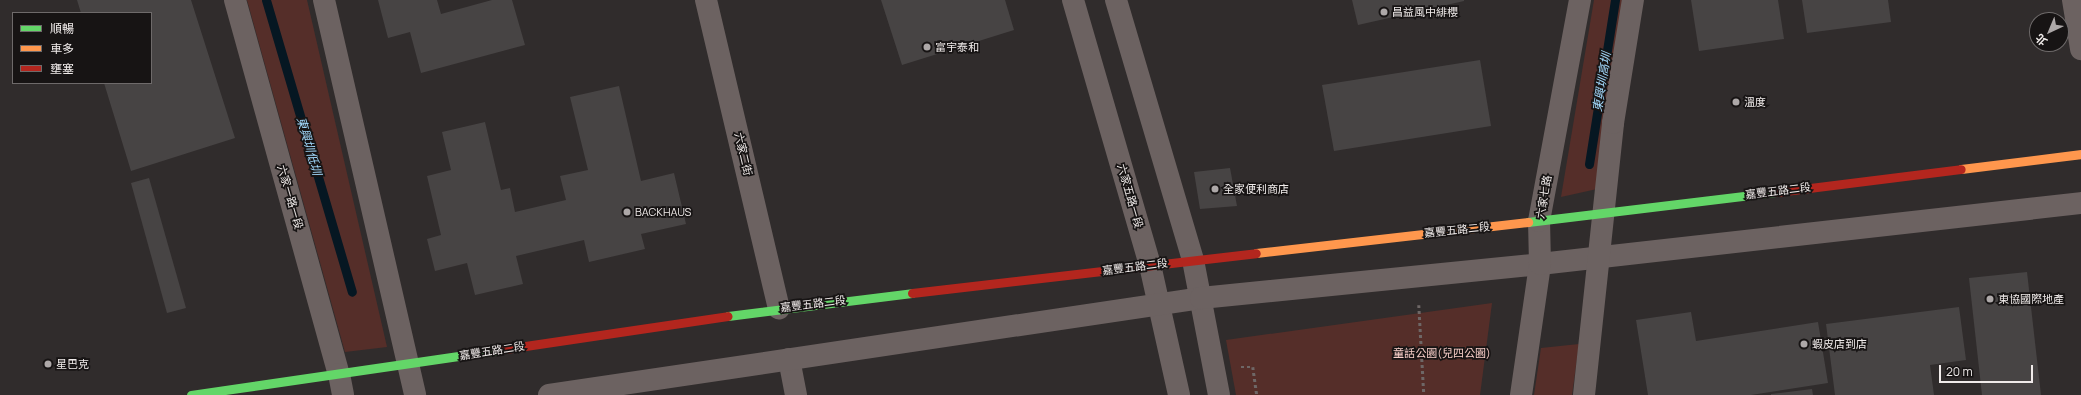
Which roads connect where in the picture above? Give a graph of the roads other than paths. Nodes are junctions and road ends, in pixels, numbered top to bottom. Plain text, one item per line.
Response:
1 (235, 0) edge
2 (324, 0) edge
3 (706, 0) edge
4 (1073, 0) edge
5 (1116, 0) edge
6 (1580, 0) edge
7 (1633, 0) edge
8 (2073, 0) edge
9 (2081, 49) edge
10 (2081, 154) edge
11 (2081, 203) edge
12 (1604, 213) junction
13 (1539, 221) junction
14 (1600, 257) junction
15 (1193, 260) junction
16 (1540, 264) junction
17 (1150, 265) junction
18 (1201, 298) junction
19 (1159, 304) junction
20 (779, 308) junction
21 (789, 359) junction
22 (409, 364) junction
23 (339, 374) junction
24 (191, 395) edge
25 (343, 395) edge
26 (415, 395) edge
27 (549, 395) edge
28 (796, 395) edge
29 (1179, 395) edge
30 (1219, 395) edge
31 (1521, 395) edge
32 (1584, 395) edge

1 - 23 street, 六家一路一段
2 - 22 street
3 - 20 street, 六家二街
4 - 17 street, 六家五路一段
5 - 15 street
6 - 13 street, 六家七路
7 - 12 street
8 - 9 street
10 - 12 street, 嘉豐五路二段
11 - 14 street
12 - 13 street, 嘉豐五路二段
12 - 14 street
13 - 15 street, 嘉豐五路二段
13 - 16 street, 六家七路
14 - 16 street
14 - 32 street
15 - 17 street, 嘉豐五路二段
15 - 18 street
16 - 18 street
16 - 31 street, 六家七路
17 - 19 street, 六家五路一段
17 - 20 street, 嘉豐五路二段
18 - 19 street
18 - 30 street
19 - 21 street
19 - 29 street, 六家五路一段
20 - 22 street, 嘉豐五路二段
21 - 27 street
21 - 28 street
22 - 23 street, 嘉豐五路二段
22 - 26 street
23 - 24 street, 嘉豐五路二段
23 - 25 street, 六家一路一段

